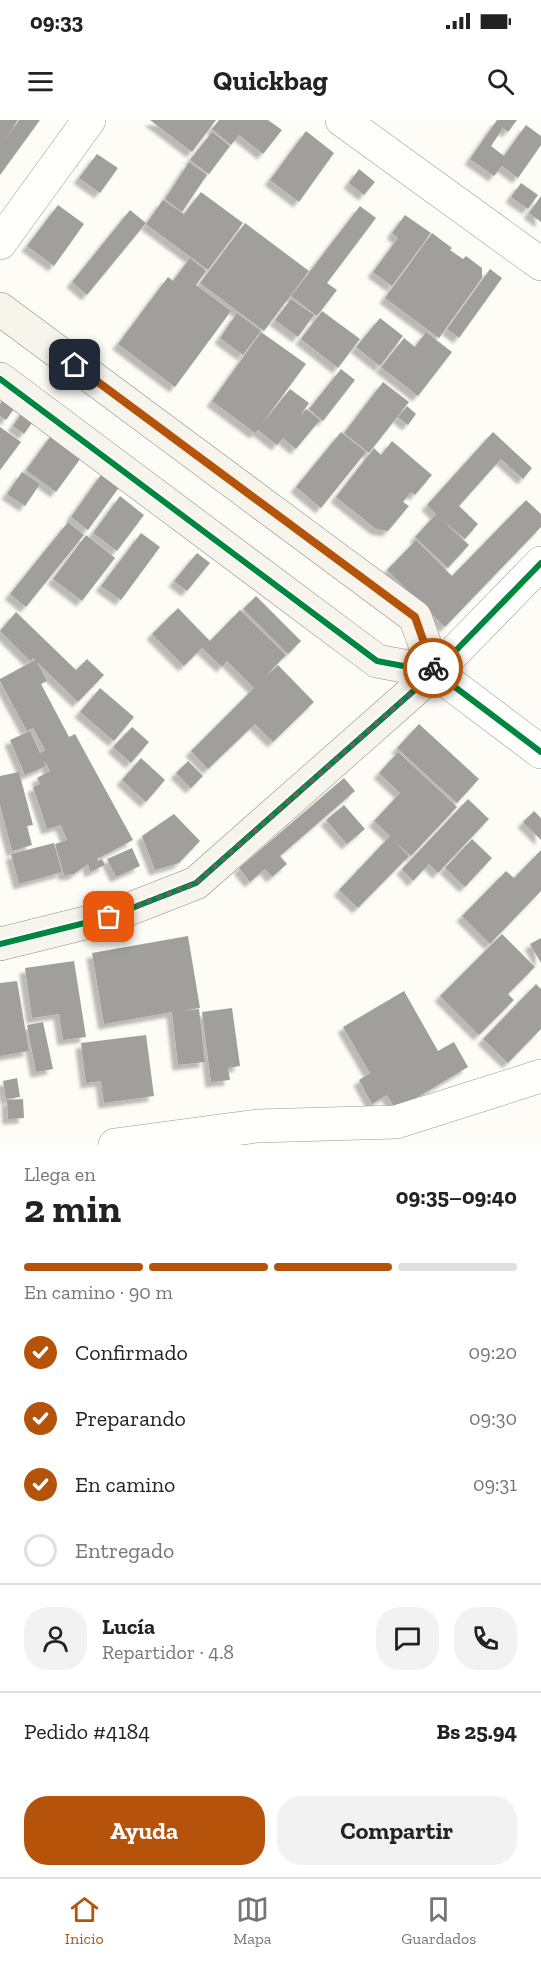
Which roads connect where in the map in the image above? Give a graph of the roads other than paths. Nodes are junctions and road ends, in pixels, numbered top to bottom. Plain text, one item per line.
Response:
1 (89, 120) edge
2 (342, 120) edge
3 (0, 243) edge
4 (541, 264) edge
5 (0, 309) edge
6 (0, 379) edge
7 (541, 563) edge
8 (435, 672) junction
9 (541, 752) edge
10 (0, 944) edge
11 (541, 1076) edge
12 (115, 1145) edge

1 - 3 street
2 - 4 street
5 - 8 street
6 - 8 street
7 - 8 street
8 - 9 street
8 - 10 street
11 - 12 street

